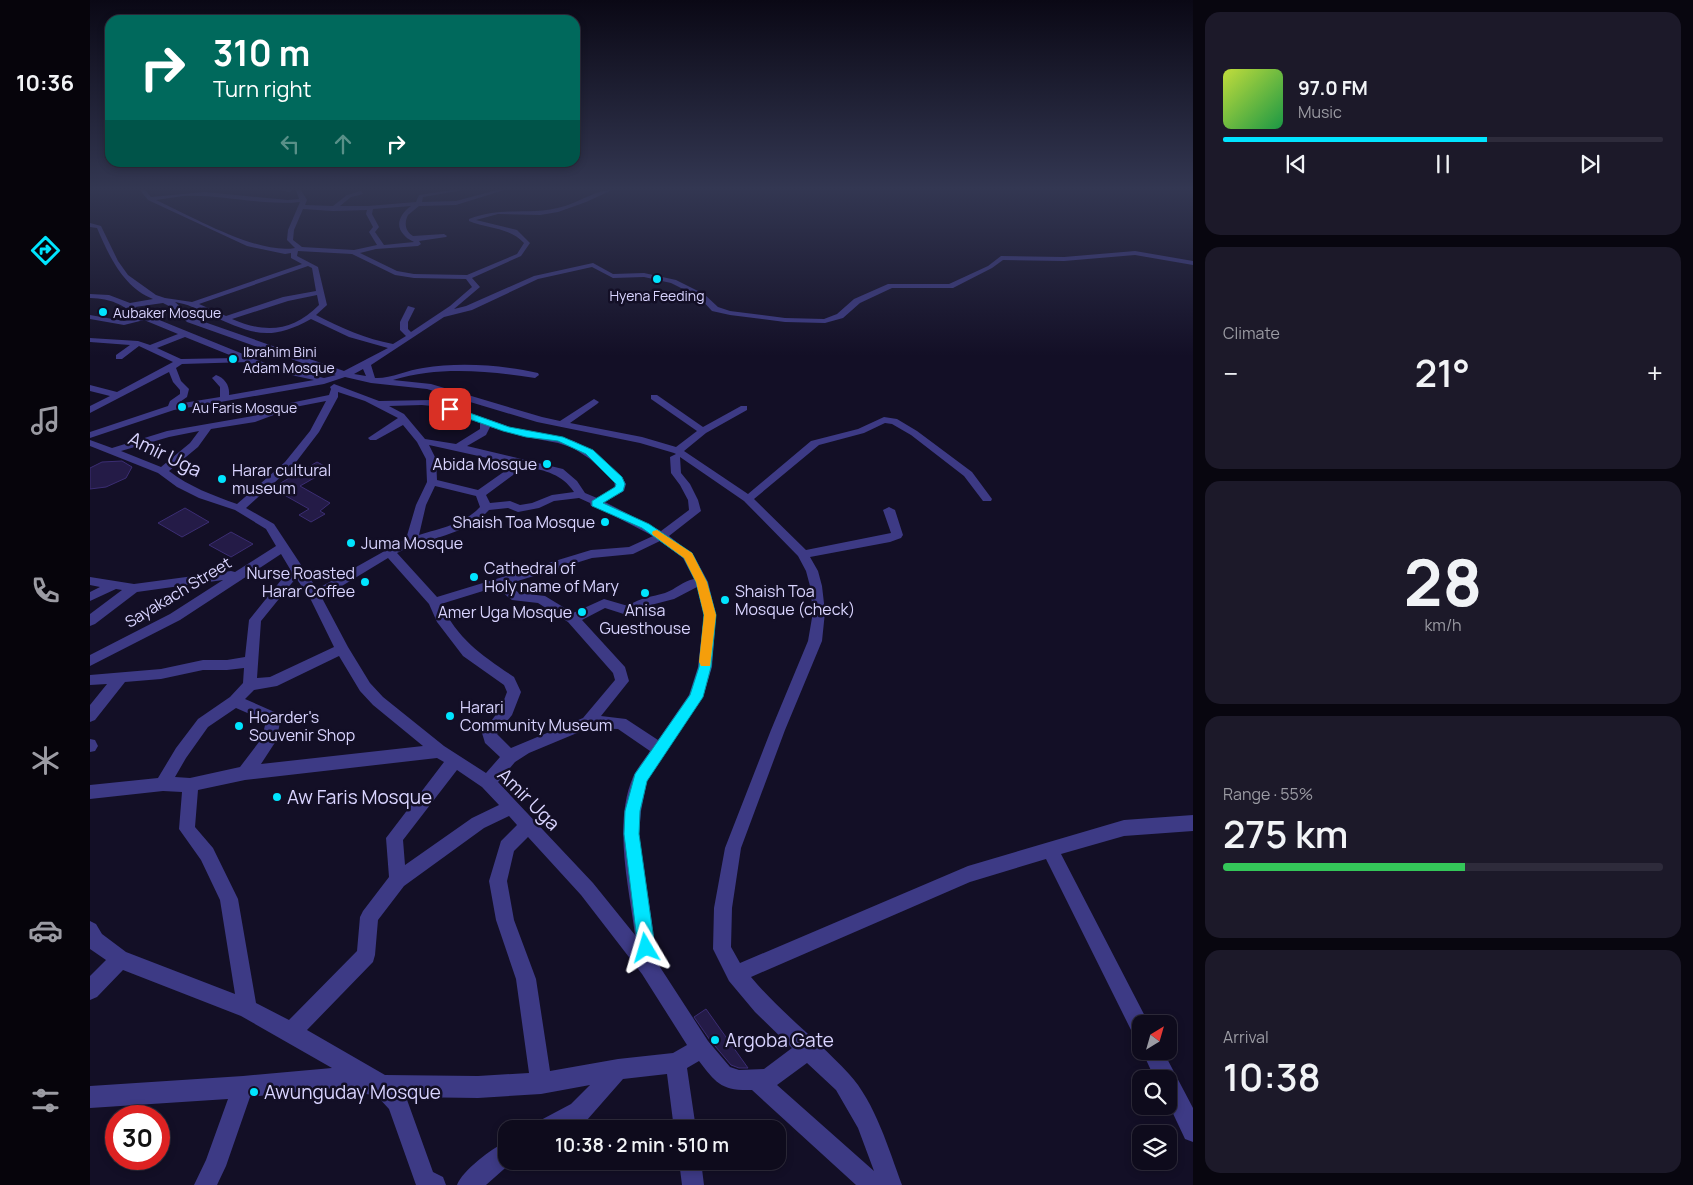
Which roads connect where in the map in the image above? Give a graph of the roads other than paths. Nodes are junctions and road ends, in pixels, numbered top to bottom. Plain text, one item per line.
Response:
1 (108, 245) edge
2 (250, 245) edge
3 (294, 245) edge
4 (402, 245) edge
5 (525, 245) edge
6 (382, 247) joint
7 (297, 250) junction
8 (354, 252) junction
9 (1193, 263) edge
10 (308, 264) junction
11 (468, 277) junction
12 (320, 292) junction
13 (90, 296) edge
14 (164, 300) junction
15 (191, 304) junction
16 (127, 308) junction
17 (410, 308) dead end
18 (112, 313) dead end
19 (440, 315) junction
20 (312, 316) junction
21 (92, 317) edge
22 (144, 317) junction
23 (228, 318) junction
24 (185, 334) junction
25 (411, 336) junction
26 (90, 340) edge
27 (138, 343) junction
28 (394, 347) junction
29 (152, 348) junction
30 (119, 357) dead end
31 (251, 360) junction
32 (180, 362) junction
33 (366, 363) junction
34 (171, 367) junction
35 (346, 375) junction
36 (535, 375) dead end
37 (216, 378) dead end
38 (376, 380) junction
39 (331, 386) junction
40 (90, 388) edge
41 (119, 395) junction
42 (654, 397) dead end
43 (224, 398) junction
44 (594, 402) dead end
45 (378, 404) junction
46 (172, 408) junction
47 (744, 408) dead end
48 (90, 410) edge
49 (404, 420) junction
50 (484, 420) junction
51 (180, 423) dead end
52 (562, 424) junction
53 (206, 429) junction
54 (703, 431) junction
55 (167, 434) junction
56 (90, 437) edge
57 (373, 438) dead end
58 (422, 441) junction
59 (458, 447) junction
60 (112, 451) junction
61 (676, 454) junction
62 (524, 462) junction
63 (162, 471) junction
64 (432, 482) junction
65 (480, 494) junction
66 (581, 495) junction
67 (748, 499) junction
68 (987, 499) dead end
69 (595, 504) junction
70 (486, 507) junction
71 (239, 508) junction
72 (889, 510) dead end
73 (661, 536) junction
74 (411, 542) junction
75 (282, 548) junction
76 (390, 553) junction
77 (803, 554) junction
78 (296, 569) junction
79 (231, 575) dead end
80 (90, 581) edge
81 (497, 582) junction
82 (702, 582) junction
83 (115, 585) junction
84 (134, 588) junction
85 (315, 596) junction
86 (90, 597) edge
87 (434, 602) junction
88 (573, 619) junction
89 (90, 621) edge
90 (342, 649) junction
91 (90, 661) edge
92 (253, 661) junction
93 (122, 676) junction
94 (90, 680) edge
95 (250, 685) junction
96 (235, 701) junction
97 (90, 716) edge
98 (588, 722) junction
99 (659, 749) junction
100 (439, 751) junction
101 (510, 757) junction
102 (454, 762) junction
103 (245, 773) junction
104 (488, 782) junction
105 (163, 784) junction
106 (190, 785) junction
107 (90, 792) edge
108 (510, 808) junction
109 (1193, 823) edge
110 (528, 825) junction
111 (1050, 850) junction
112 (398, 880) junction
113 (90, 930) edge
114 (120, 959) junction
115 (649, 968) junction
116 (736, 974) junction
117 (90, 990) edge
118 (247, 1009) junction
119 (1134, 1015) edge
120 (291, 1032) junction
121 (700, 1048) junction
122 (809, 1049) junction
123 (676, 1063) junction
124 (618, 1069) junction
125 (754, 1078) junction
126 (541, 1083) junction
127 (383, 1086) junction
128 (243, 1087) junction
129 (90, 1097) edge
130 (1177, 1100) edge
131 (564, 1120) edge
132 (685, 1120) edge
133 (1193, 1131) edge
134 (498, 1160) edge
135 (692, 1170) edge
136 (426, 1183) edge
137 (205, 1185) edge
138 (468, 1185) edge
139 (694, 1185) edge
140 (873, 1185) edge
141 (891, 1185) edge

1 - 14 street
2 - 7 street
3 - 7 street
4 - 6 street
5 - 11 street
6 - 8 street
7 - 8 street
7 - 10 street
8 - 11 street
9 - 19 street
10 - 12 street
10 - 15 street
11 - 19 street
12 - 20 street
12 - 23 street
13 - 16 street
14 - 15 street
14 - 16 street
14 - 35 street
15 - 23 street
16 - 22 street
17 - 25 street
18 - 21 street
19 - 25 street
20 - 23 street
20 - 28 street
21 - 22 street
22 - 24 street
24 - 29 street
24 - 31 street
25 - 28 street
26 - 27 street
27 - 29 street
27 - 30 street
28 - 33 street
29 - 32 street
31 - 32 street
31 - 39 street
32 - 34 street
33 - 35 street
33 - 38 street
34 - 41 street
34 - 46 street
35 - 38 street
35 - 39 street
36 - 38 street
37 - 43 street
38 - 52 street
39 - 43 street
39 - 45 street
39 - 53 street
39 - 71 street
40 - 41 street
41 - 48 street
42 - 54 street
43 - 46 street
44 - 52 street
45 - 49 street
45 - 50 street
46 - 56 street
47 - 54 street
49 - 57 street
49 - 58 street
50 - 59 street
50 - 69 street
51 - 55 street
52 - 61 street
53 - 55 street
53 - 63 street
54 - 61 street
55 - 60 street
56 - 60 street, Amir Uga
58 - 59 street
58 - 64 street
59 - 62 street
60 - 63 street, Amir Uga
61 - 67 street
61 - 73 street
62 - 65 street
62 - 66 street
63 - 71 street, Amir Uga
64 - 65 street
64 - 74 street
65 - 70 street
66 - 69 street
66 - 70 street
67 - 68 street
67 - 77 street
69 - 73 street
70 - 74 street
71 - 75 street, Amir Uga
72 - 77 street
73 - 81 street
73 - 82 street
74 - 76 street
75 - 78 street, Amir Uga
75 - 91 street, Sayakach Street
76 - 85 street
76 - 87 street
77 - 116 street
78 - 85 street, Amir Uga
78 - 92 street
79 - 84 street
80 - 83 street
81 - 87 street
81 - 88 street
82 - 88 street
82 - 99 street
83 - 84 street
83 - 86 street
84 - 89 street
85 - 90 street, Amir Uga
87 - 101 street
88 - 98 street
90 - 95 street
90 - 100 street, Amir Uga
92 - 93 street
92 - 95 street
93 - 94 street
93 - 97 street
95 - 96 street
96 - 103 street
96 - 105 street
98 - 99 street
98 - 101 street
99 - 115 street
100 - 102 street, Amir Uga
100 - 103 street
101 - 104 street
102 - 104 street, Amir Uga
102 - 112 street
103 - 106 street
104 - 108 street, Amir Uga
105 - 106 street
105 - 107 street
106 - 118 street
108 - 110 street, Amir Uga
108 - 112 street
109 - 111 street
110 - 115 street, Amir Uga
110 - 126 street
111 - 116 street
111 - 119 street
112 - 120 street
113 - 114 street
114 - 117 street
114 - 118 street
115 - 121 street, Amir Uga
116 - 122 street
118 - 120 street
120 - 127 street
121 - 123 street
121 - 125 street, Amir Uga
122 - 125 street, Amir Uga
122 - 141 street
123 - 124 street
123 - 132 street
124 - 126 street
124 - 131 street
125 - 140 street
126 - 127 street
127 - 128 street
127 - 136 street
128 - 129 street
128 - 137 street
130 - 133 street
134 - 138 street
135 - 139 street

